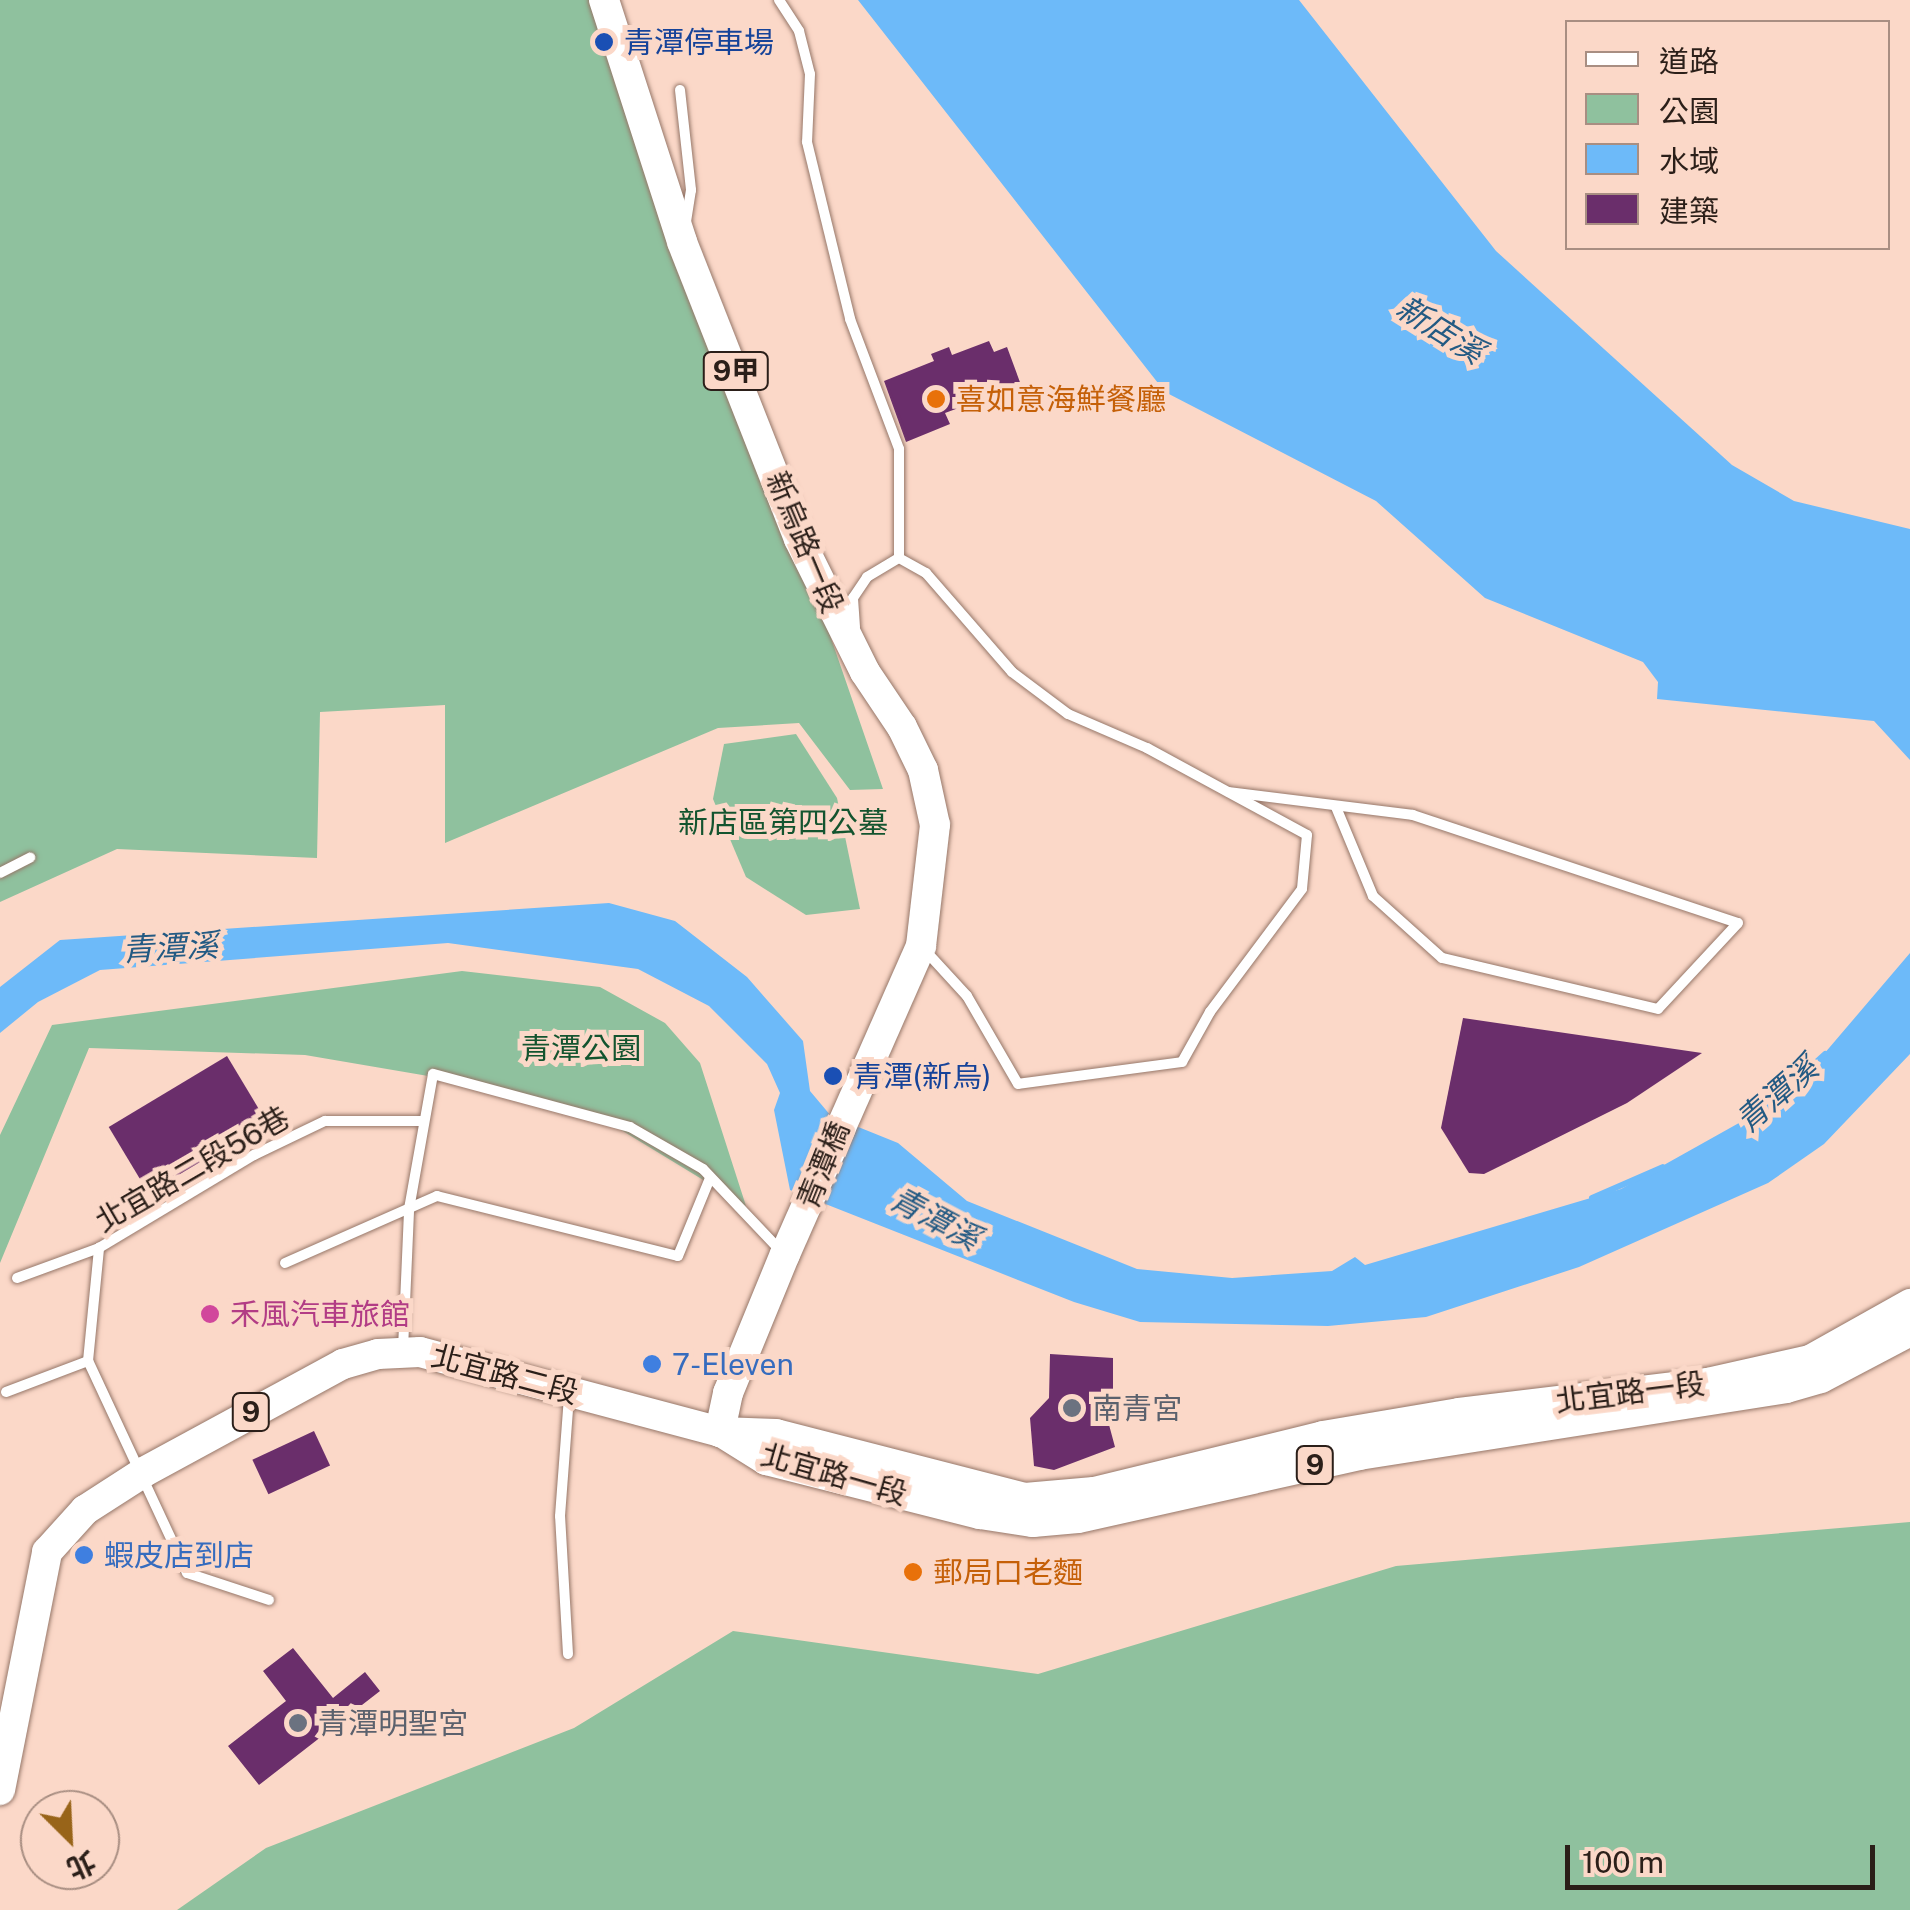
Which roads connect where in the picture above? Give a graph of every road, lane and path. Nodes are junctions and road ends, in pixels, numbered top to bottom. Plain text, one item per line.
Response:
1 (604, 0) edge
2 (779, 0) edge
3 (680, 90) dead end
4 (682, 242) junction
5 (899, 558) junction
6 (902, 727) junction
7 (1223, 792) junction
8 (1336, 808) junction
9 (30, 858) dead end
10 (0, 873) edge
11 (921, 946) junction
12 (860, 1076) joint
13 (422, 1121) junction
14 (710, 1178) junction
15 (409, 1209) junction
16 (99, 1248) junction
17 (784, 1254) junction
18 (285, 1263) dead end
19 (18, 1278) dead end
20 (1910, 1304) edge
21 (1910, 1331) edge
22 (403, 1350) junction
23 (88, 1361) junction
24 (570, 1391) junction
25 (6, 1392) dead end
26 (720, 1432) junction
27 (144, 1472) junction
28 (269, 1600) dead end
29 (568, 1654) dead end
30 (0, 1790) edge

1 - 4 main road, 新烏路一段 / 9甲
2 - 5 lane
3 - 4 lane
4 - 6 main road, 新烏路一段 / 9甲
5 - 6 lane
5 - 7 lane
6 - 11 main road, 新烏路一段 / 9甲
7 - 8 lane
7 - 11 lane
8 - 8 lane
9 - 10 lane
11 - 12 main road, 新烏路一段 / 9甲
12 - 17 main road, 青潭橋 / 9甲
13 - 14 lane
13 - 15 lane
13 - 16 lane, 北宜路二段56巷
14 - 15 lane
14 - 17 lane
15 - 18 lane
15 - 22 lane
16 - 19 lane
16 - 23 lane, 北宜路二段56巷
17 - 26 main road, 9甲
20 - 26 main road, 北宜路一段 / 9
21 - 26 main road, 北宜路一段 / 9
22 - 24 main road, 北宜路二段 / 9
22 - 27 main road, 北宜路二段 / 9
23 - 25 lane
23 - 27 lane
24 - 26 main road, 北宜路二段 / 9
24 - 29 lane
27 - 28 lane
27 - 30 main road, 北宜路二段 / 9

